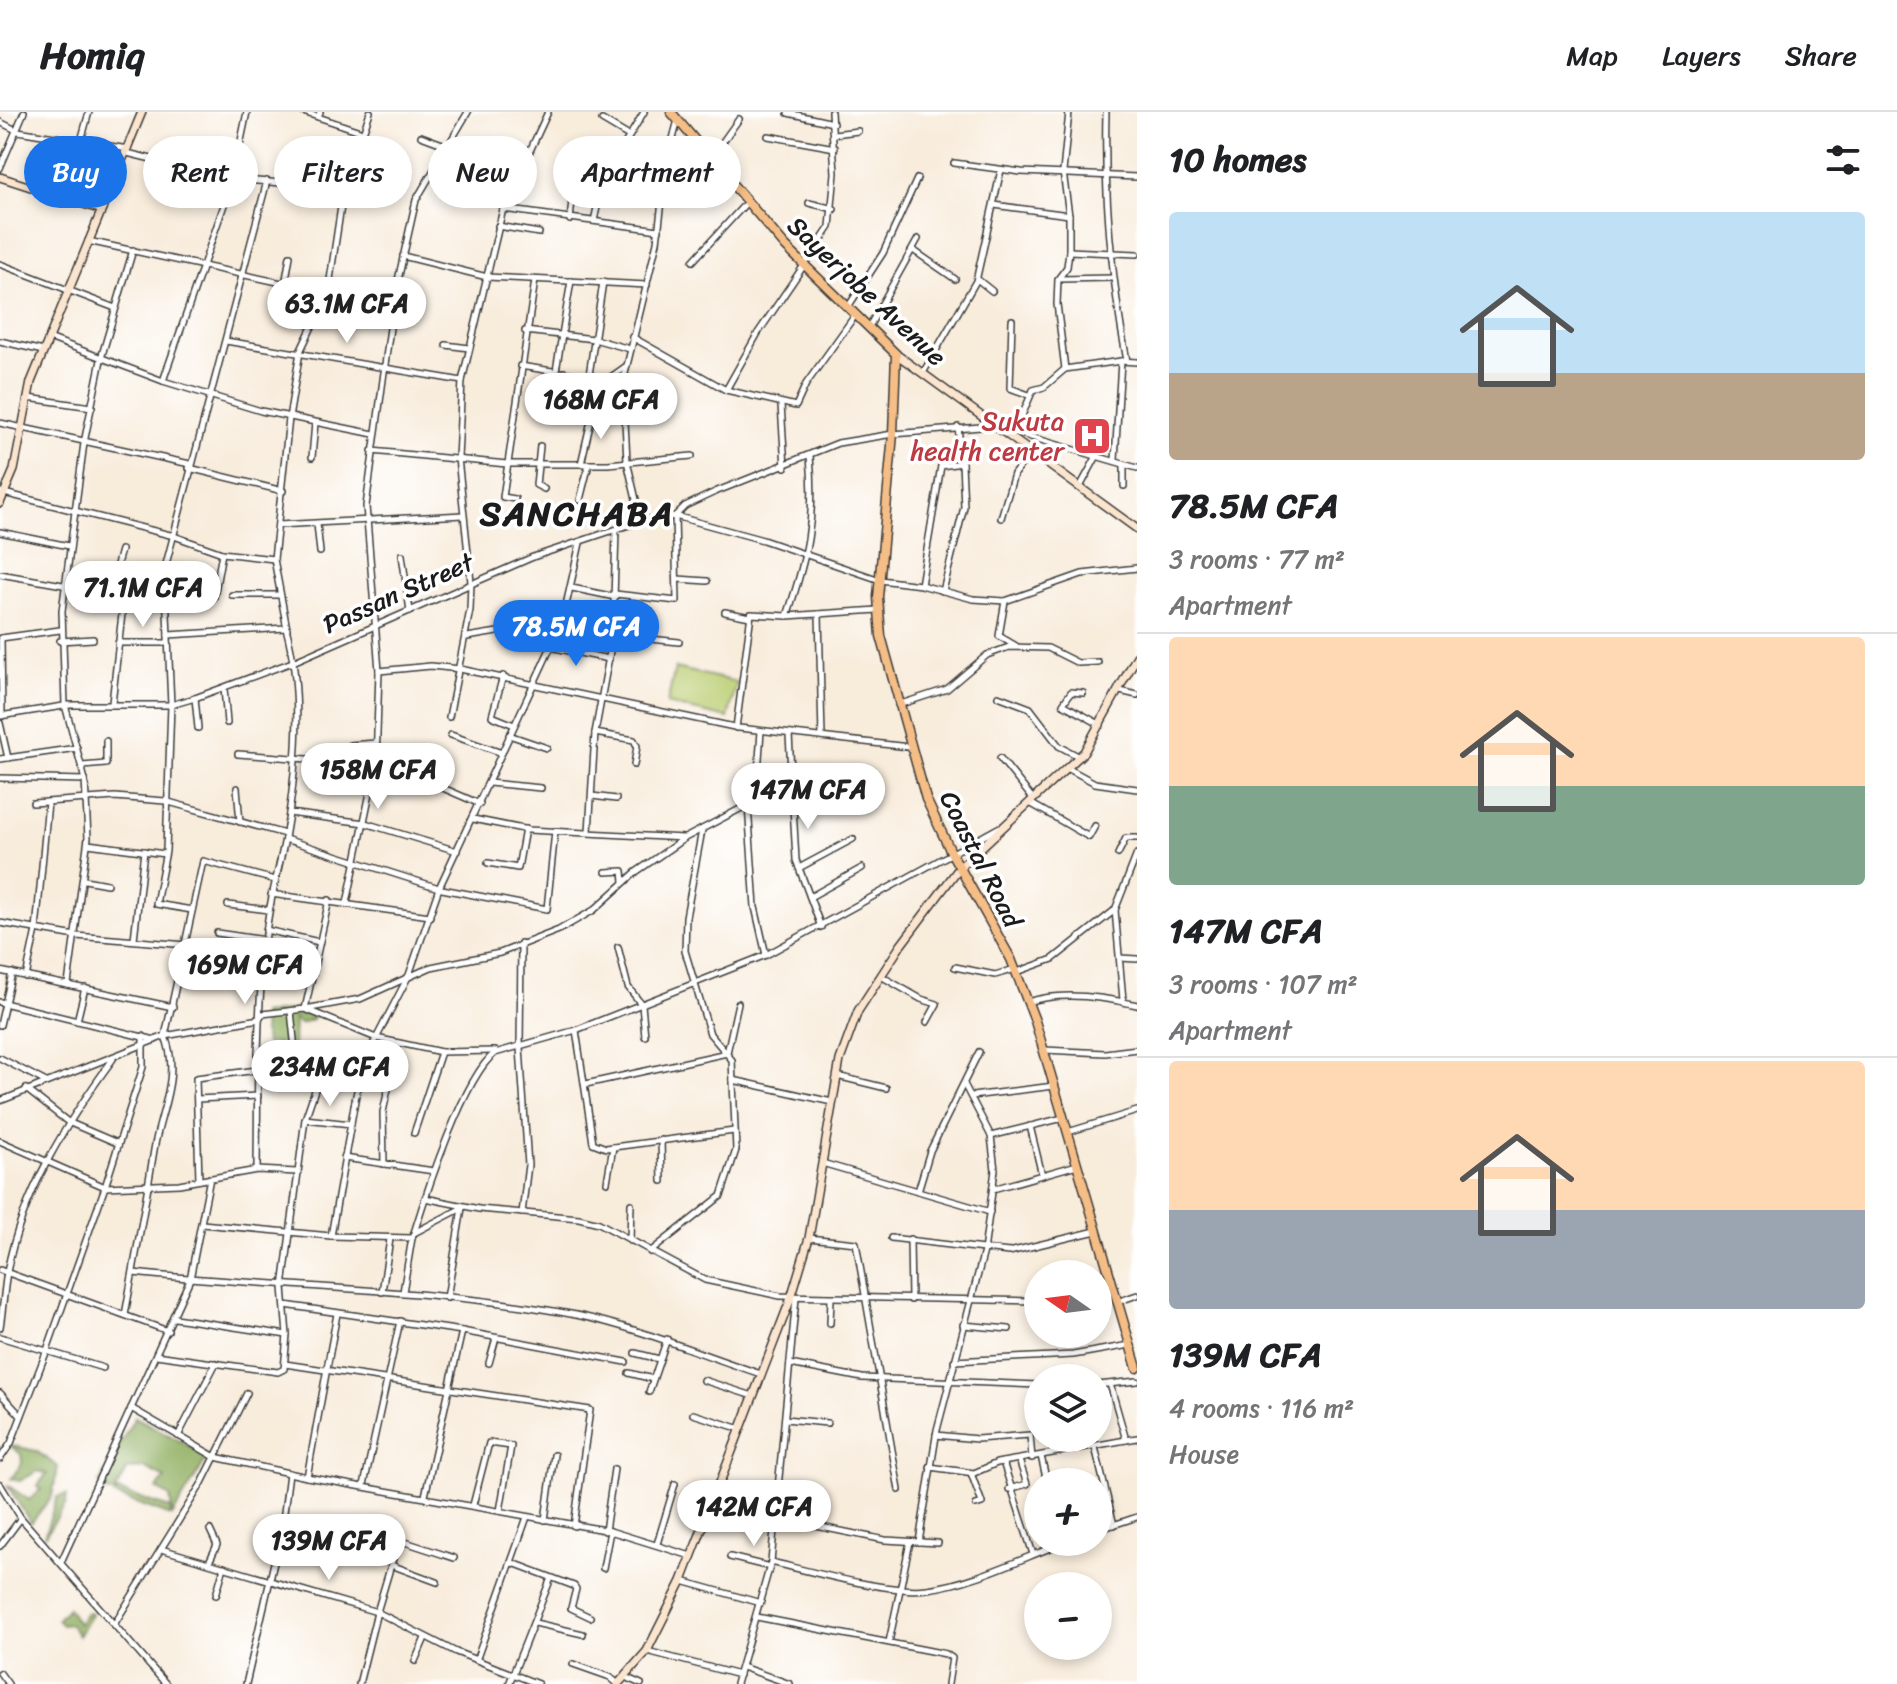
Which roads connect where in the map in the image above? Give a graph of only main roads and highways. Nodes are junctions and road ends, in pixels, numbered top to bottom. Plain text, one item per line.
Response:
1 (674, 116) edge
2 (896, 354) joint
3 (1137, 1368) edge

1 - 2 main road, Sayerjobe Avenue
2 - 3 main road, Coastal Road

